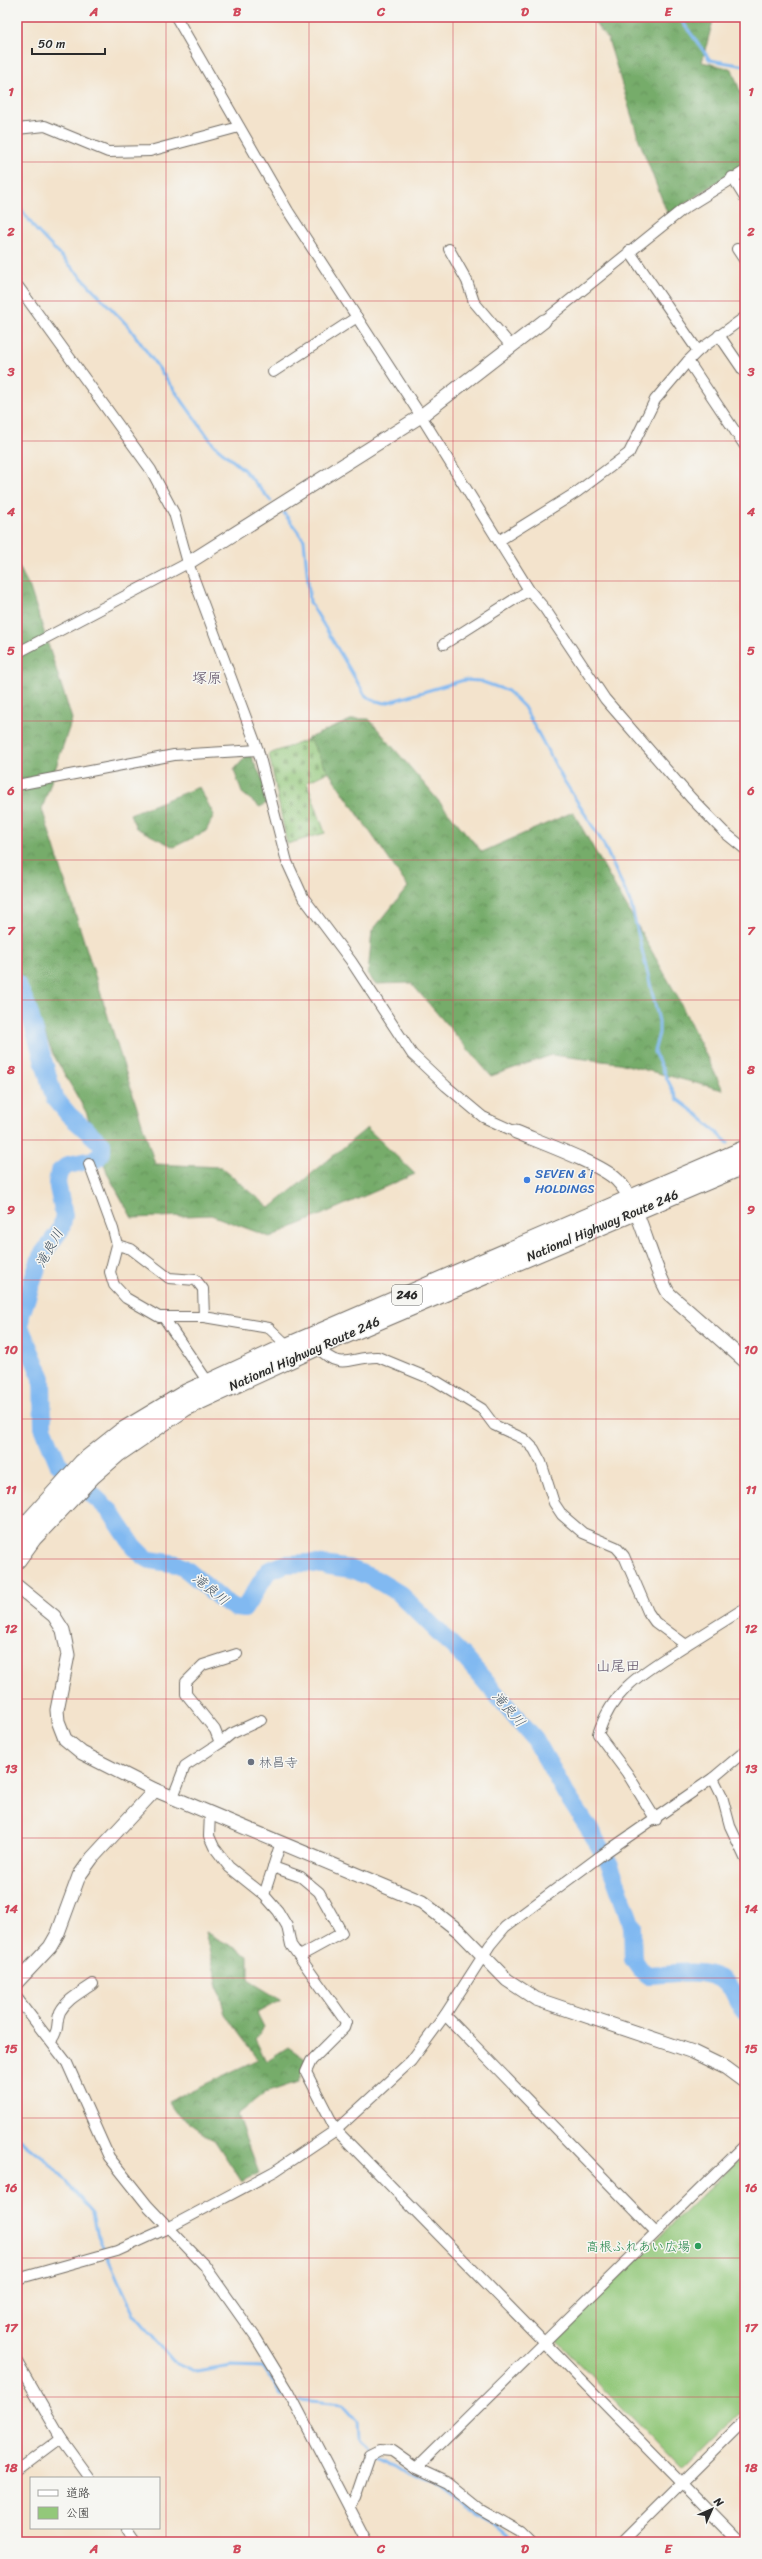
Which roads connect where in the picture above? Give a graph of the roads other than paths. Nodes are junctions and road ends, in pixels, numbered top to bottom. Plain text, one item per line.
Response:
1 (176, 17) edge
2 (240, 126) junction
3 (17, 128) edge
4 (745, 171) edge
5 (732, 177) junction
6 (745, 198) edge
7 (449, 249) dead end
8 (737, 249) dead end
9 (629, 251) junction
10 (745, 261) edge
11 (17, 285) edge
12 (357, 317) junction
13 (745, 317) edge
14 (544, 321) joint
15 (719, 335) junction
16 (512, 347) junction
17 (698, 350) junction
18 (688, 361) junction
19 (273, 372) dead end
20 (745, 373) edge
21 (421, 416) junction
22 (745, 446) edge
23 (500, 540) junction
24 (188, 563) junction
25 (529, 590) junction
26 (444, 644) dead end
27 (17, 653) edge
28 (258, 750) junction
29 (17, 785) edge
30 (745, 849) edge
31 (516, 1132) joint
32 (745, 1149) edge
33 (88, 1164) dead end
34 (745, 1165) edge
35 (631, 1204) junction
36 (117, 1245) junction
37 (204, 1317) junction
38 (164, 1318) junction
39 (288, 1346) junction
40 (317, 1346) junction
41 (745, 1361) edge
42 (208, 1382) junction
43 (88, 1469) junction
44 (57, 1501) junction
45 (17, 1535) edge
46 (17, 1560) edge
47 (17, 1586) edge
48 (745, 1608) edge
49 (686, 1645) junction
50 (237, 1654) dead end
51 (261, 1720) dead end
52 (220, 1743) junction
53 (745, 1751) edge
54 (713, 1778) junction
55 (156, 1790) junction
56 (173, 1796) junction
57 (210, 1813) junction
58 (656, 1820) junction
59 (281, 1842) junction
60 (745, 1858) edge
61 (273, 1866) junction
62 (264, 1894) junction
63 (300, 1956) junction
64 (483, 1957) junction
65 (17, 1982) edge
66 (93, 1984) dead end
67 (17, 1998) edge
68 (445, 2015) junction
69 (51, 2041) junction
70 (745, 2082) edge
71 (336, 2130) junction
72 (745, 2145) edge
73 (168, 2228) junction
74 (655, 2231) junction
75 (17, 2280) edge
76 (544, 2342) junction
77 (17, 2362) edge
78 (745, 2420) edge
79 (62, 2438) junction
80 (416, 2468) junction
81 (17, 2471) edge
82 (89, 2477) edge
83 (682, 2482) junction
84 (349, 2506) junction
85 (127, 2529) edge
86 (136, 2542) edge
87 (367, 2542) edge
88 (531, 2542) edge
89 (622, 2542) edge
90 (740, 2542) edge

1 - 2 street
2 - 3 street
2 - 12 street
4 - 5 street
5 - 6 street
5 - 9 street
7 - 16 street
8 - 10 street
9 - 14 street
9 - 17 street
11 - 24 street
12 - 19 street
12 - 21 street
13 - 15 street
14 - 16 street
15 - 17 street
15 - 20 street
16 - 21 street
17 - 18 street
18 - 22 street
18 - 23 street
21 - 23 street
21 - 24 street
23 - 25 street
24 - 27 street
24 - 28 street
25 - 26 street
25 - 30 street
28 - 29 street
28 - 31 street
31 - 35 street
32 - 35 highway, National Highway Route 246 / 246
33 - 36 street
34 - 35 highway, National Highway Route 246 / 246
35 - 39 highway, National Highway Route 246 / 246
35 - 40 highway, National Highway Route 246 / 246
35 - 41 street
36 - 37 street
36 - 38 street
37 - 38 street
37 - 39 street
38 - 42 street
39 - 42 highway, National Highway Route 246 / 246
40 - 43 highway, National Highway Route 246 / 246
40 - 49 street
42 - 43 highway, National Highway Route 246 / 246
43 - 44 highway, National Highway Route 246 / 246
44 - 45 highway, National Highway Route 246 / 246
44 - 46 highway, National Highway Route 246 / 246
47 - 55 street
48 - 49 street
49 - 58 street
50 - 52 street
51 - 52 street
52 - 56 street
53 - 54 street
54 - 58 street
54 - 60 street
55 - 56 street
55 - 65 street
56 - 57 street
57 - 59 street
57 - 62 street
58 - 64 street
59 - 61 street
59 - 64 street
61 - 62 street
61 - 63 street
62 - 63 street
63 - 71 street
64 - 68 street
64 - 70 street
66 - 69 street
67 - 69 street
68 - 71 street
68 - 74 street
69 - 73 street
71 - 73 street
71 - 76 street
72 - 74 street
73 - 75 street
73 - 84 street
74 - 76 street
76 - 80 street
76 - 83 street
77 - 79 street
78 - 83 street
79 - 81 street
79 - 82 street
80 - 84 street
80 - 88 street
83 - 89 street
83 - 90 street
84 - 87 street
85 - 86 street

